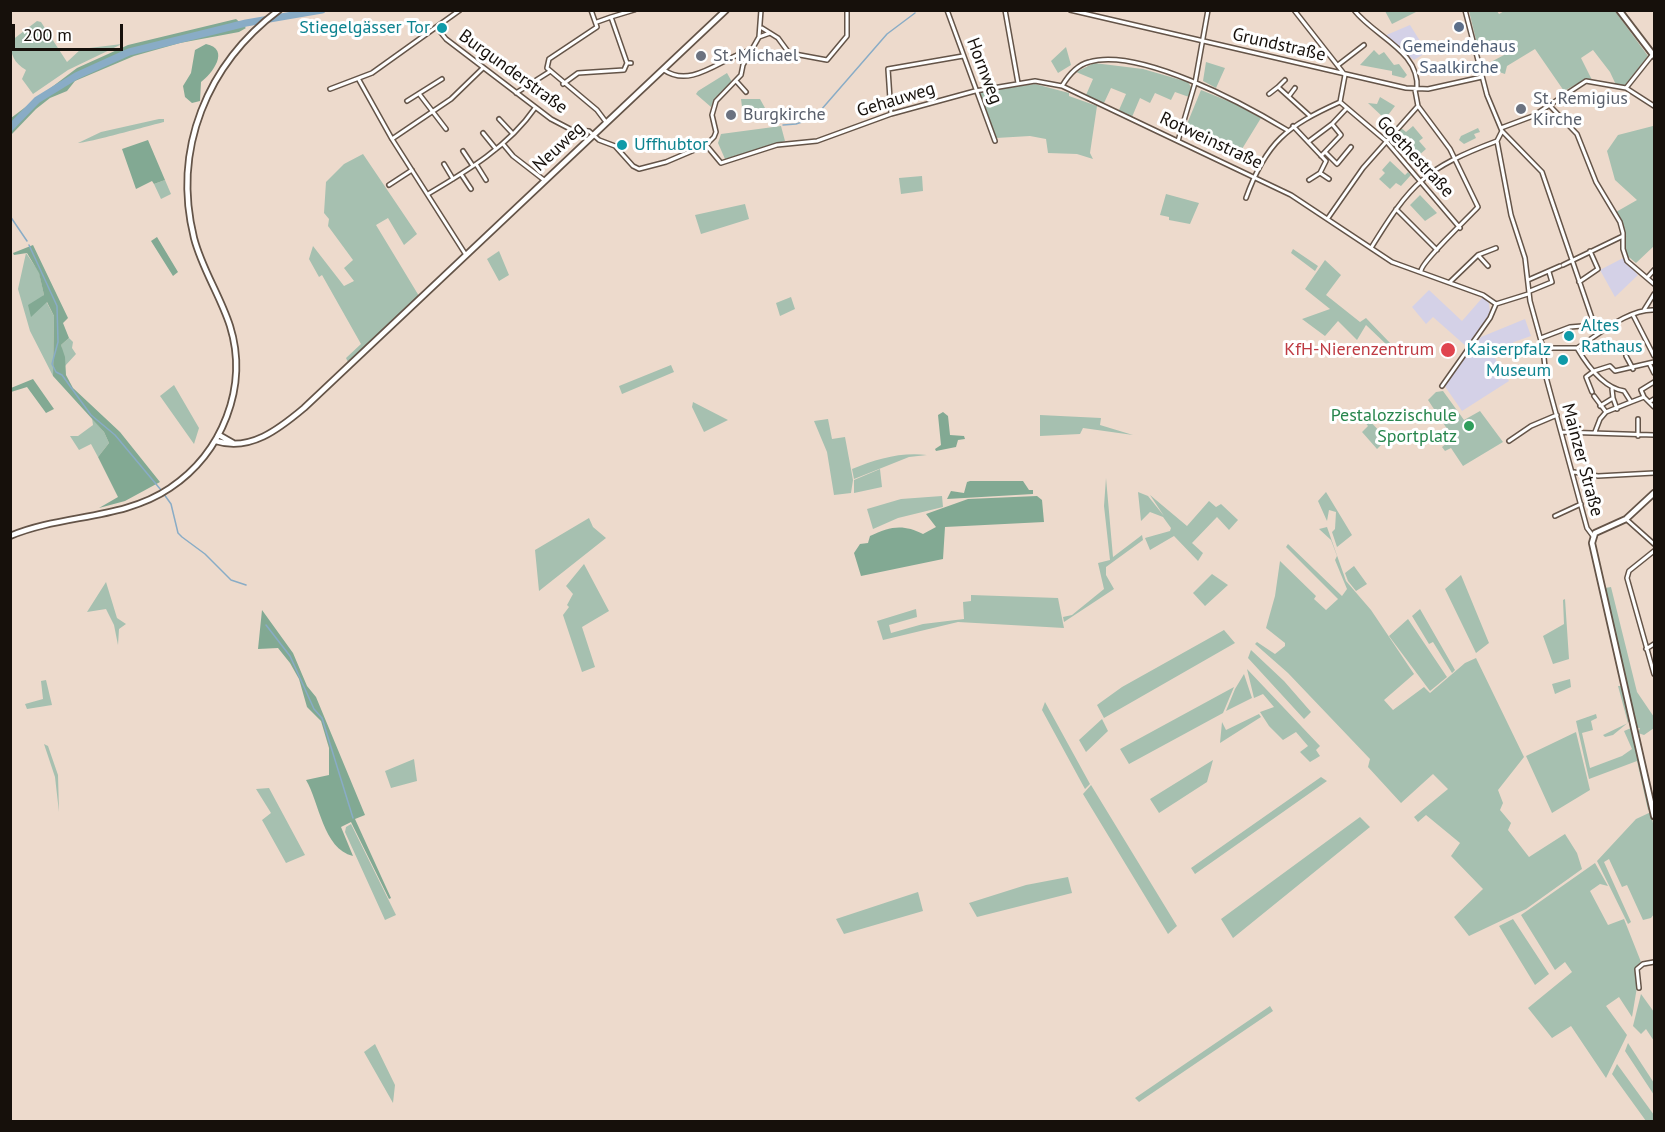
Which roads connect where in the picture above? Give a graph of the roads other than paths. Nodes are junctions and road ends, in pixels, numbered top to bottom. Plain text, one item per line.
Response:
1 (279, 10) edge
2 (460, 10) edge
3 (591, 10) edge
4 (634, 10) edge
5 (726, 10) edge
6 (762, 10) edge
7 (847, 10) edge
8 (947, 10) edge
9 (1005, 10) edge
10 (1070, 10) edge
11 (1208, 10) edge
12 (1294, 10) edge
13 (1354, 10) edge
14 (1465, 10) edge
15 (1619, 10) edge
16 (611, 17) junction
17 (597, 22) junction
18 (762, 28) junction
19 (438, 29) junction
20 (770, 33) junction
21 (759, 37) junction
22 (1202, 42) junction
23 (1364, 45) dead end
24 (752, 50) junction
25 (1654, 55) edge
26 (963, 56) junction
27 (627, 63) junction
28 (632, 63) dead end
29 (1338, 65) junction
30 (483, 68) junction
31 (663, 68) junction
32 (549, 72) junction
33 (1345, 75) junction
34 (1482, 77) junction
35 (442, 78) dead end
36 (359, 80) junction
37 (1285, 80) dead end
38 (737, 82) junction
39 (1018, 82) junction
40 (1195, 83) junction
41 (563, 84) junction
42 (1062, 86) junction
43 (1278, 87) junction
44 (1295, 88) dead end
45 (1626, 88) junction
46 (330, 89) dead end
47 (1416, 89) junction
48 (975, 91) junction
49 (746, 92) dead end
50 (516, 93) junction
51 (1269, 94) dead end
52 (420, 95) junction
53 (1289, 96) junction
54 (407, 101) dead end
55 (1340, 102) junction
56 (1418, 105) junction
57 (1550, 106) junction
58 (1654, 106) edge
59 (535, 108) junction
60 (1347, 108) junction
61 (432, 113) junction
62 (891, 114) junction
63 (1310, 116) junction
64 (499, 119) dead end
65 (606, 122) junction
66 (1332, 124) junction
67 (1293, 126) junction
68 (446, 129) dead end
69 (576, 130) junction
70 (1287, 130) junction
71 (1501, 130) junction
72 (483, 133) dead end
73 (513, 134) junction
74 (593, 134) junction
75 (392, 139) junction
76 (587, 140) junction
77 (995, 141) dead end
78 (1178, 141) junction
79 (1386, 141) junction
80 (1497, 141) junction
81 (1308, 142) junction
82 (503, 144) junction
83 (706, 145) junction
84 (1351, 147) dead end
85 (496, 148) junction
86 (464, 151) dead end
87 (1325, 152) junction
88 (1321, 156) junction
89 (1454, 158) junction
90 (444, 164) dead end
91 (474, 165) junction
92 (412, 170) junction
93 (1320, 173) junction
94 (461, 174) junction
95 (1254, 176) junction
96 (453, 179) junction
97 (1329, 179) dead end
98 (486, 180) dead end
99 (544, 180) junction
100 (1309, 180) dead end
101 (1420, 181) junction
102 (389, 185) dead end
103 (471, 189) dead end
104 (428, 194) junction
105 (1246, 198) dead end
106 (1396, 209) junction
107 (1328, 218) junction
108 (1460, 228) junction
109 (1623, 236) junction
110 (1371, 248) junction
111 (1496, 248) dead end
112 (1437, 250) junction
113 (1590, 251) junction
114 (466, 255) junction
115 (1478, 255) junction
116 (1572, 261) junction
117 (1488, 266) dead end
118 (1654, 270) edge
119 (1421, 271) junction
120 (1549, 271) junction
121 (1647, 278) junction
122 (1528, 280) junction
123 (1450, 282) junction
124 (1579, 282) junction
125 (1654, 284) edge
126 (1531, 292) junction
127 (1654, 294) edge
128 (1496, 304) junction
129 (1644, 310) junction
130 (1654, 310) edge
131 (1633, 315) junction
132 (1594, 325) junction
133 (1598, 333) junction
134 (1541, 338) junction
135 (1543, 348) junction
136 (1577, 348) junction
137 (1626, 356) dead end
138 (1654, 356) edge
139 (1654, 362) edge
140 (1650, 365) junction
141 (1633, 369) junction
142 (1594, 371) junction
143 (1654, 373) edge
144 (1654, 382) edge
145 (1442, 386) dead end
146 (1612, 389) junction
147 (1644, 397) junction
148 (1613, 398) junction
149 (1654, 399) edge
150 (1631, 402) junction
151 (1649, 402) junction
152 (1600, 406) junction
153 (1654, 407) edge
154 (1617, 409) junction
155 (1606, 412) junction
156 (1557, 415) junction
157 (1638, 419) dead end
158 (1562, 432) junction
159 (1595, 432) junction
160 (1654, 435) edge
161 (1638, 436) junction
162 (217, 438) junction
163 (1509, 441) dead end
164 (1574, 472) junction
165 (1654, 473) edge
166 (1654, 494) edge
167 (1581, 504) junction
168 (1556, 516) dead end
169 (1626, 519) junction
170 (10, 536) edge
171 (1593, 536) junction
172 (1654, 544) edge
173 (1654, 551) edge
174 (1654, 644) edge
175 (1646, 649) junction
176 (1654, 674) edge
177 (1654, 816) edge
178 (1654, 962) edge
179 (1639, 988) dead end

1 - 162 main road
2 - 19 street
3 - 17 street
4 - 16 street
5 - 31 main road, Neuweg
6 - 18 street
7 - 20 street
8 - 26 street, Hornweg
9 - 39 street
10 - 22 street, Grundstraße
11 - 22 street
12 - 29 street
13 - 47 street
14 - 34 street
15 - 25 main road
16 - 17 street
16 - 27 street
17 - 32 street
18 - 20 street
18 - 21 street
19 - 30 street, Burgunderstraße
19 - 36 street
20 - 21 street
21 - 24 street
22 - 33 street, Grundstraße
22 - 40 street
23 - 29 street
24 - 31 street
24 - 38 street
25 - 45 street
26 - 48 street, Hornweg
26 - 62 street
27 - 28 street
27 - 41 street
29 - 33 street
30 - 50 street, Burgunderstraße
30 - 61 street
31 - 65 main road, Neuweg
32 - 41 street
32 - 50 street
33 - 47 street, Grundstraße
33 - 55 street
34 - 47 street, Grundstraße
34 - 71 street
35 - 52 street
36 - 46 street
36 - 75 street
37 - 43 street
38 - 49 street
38 - 83 street
39 - 42 street, Rotweinstraße
39 - 48 street, Rotweinstraße
40 - 42 street
40 - 70 street
40 - 78 street
41 - 65 street
42 - 78 street, Rotweinstraße
43 - 51 street
43 - 53 street
44 - 53 street
45 - 57 street
45 - 58 street
47 - 56 street
48 - 62 street, Gehauweg
48 - 77 street, Hornweg
50 - 59 street, Burgunderstraße
52 - 54 street
52 - 61 street
53 - 63 street
55 - 60 street, Goethestraße
55 - 63 street
56 - 79 street
56 - 89 street
57 - 71 street
57 - 109 street
59 - 69 street, Burgunderstraße
59 - 73 street
60 - 66 street
60 - 79 street, Goethestraße
61 - 68 street
61 - 75 street
62 - 83 street, Gehauweg
63 - 67 street
64 - 73 street
65 - 74 main road, Neuweg
66 - 81 street
66 - 87 street
67 - 70 street
67 - 81 street
69 - 74 street, Burgunderstraße
69 - 76 street, Burgunderstraße
70 - 95 street
71 - 80 street
71 - 116 street
72 - 85 street
73 - 82 street
74 - 76 main road, Neuweg
74 - 83 street, Burgunderstraße
75 - 92 street
76 - 99 main road, Neuweg
78 - 95 street, Rotweinstraße
79 - 101 street, Goethestraße
79 - 107 street
80 - 89 street
80 - 122 street, Mainzer Straße
81 - 88 street
82 - 85 street
82 - 99 street
84 - 87 street
85 - 91 street
86 - 91 street
87 - 88 street
88 - 93 street
89 - 101 street
89 - 108 street
90 - 96 street
91 - 94 street
91 - 98 street
92 - 102 street
92 - 104 street
93 - 97 street
93 - 100 street
94 - 96 street
94 - 103 street
95 - 105 street
95 - 107 street, Rotweinstraße
96 - 104 street
99 - 114 main road, Neuweg
101 - 106 street
101 - 108 street, Goethestraße
104 - 114 street
106 - 110 street
106 - 112 street
107 - 110 street, Rotweinstraße
108 - 112 street
109 - 113 street
109 - 121 street
110 - 119 street, Rotweinstraße
111 - 115 street
112 - 119 street
113 - 116 street
113 - 124 street
114 - 162 main road, Neuweg
115 - 117 street
115 - 123 street
116 - 120 street
116 - 124 street
118 - 121 street
119 - 123 street, Rotweinstraße
120 - 122 street
120 - 126 street
121 - 125 street
122 - 126 street, Mainzer Straße
123 - 128 street, Rotweinstraße
124 - 132 street
126 - 128 street
126 - 134 street, Mainzer Straße
127 - 129 street
128 - 145 street
129 - 130 street
129 - 131 street
131 - 133 street
131 - 138 street
132 - 133 street
132 - 134 street
133 - 136 street
134 - 135 street, Mainzer Straße
135 - 136 street
135 - 156 street, Mainzer Straße
136 - 142 street
137 - 141 street
139 - 140 street
140 - 141 street
140 - 143 street
141 - 142 street
142 - 146 street
142 - 152 street
144 - 147 street
146 - 148 street
146 - 150 street
147 - 150 street
147 - 151 street
148 - 152 street
148 - 154 street
149 - 151 street
150 - 154 street
151 - 153 street
152 - 155 street
154 - 155 street
155 - 159 street
156 - 158 street, Mainzer Straße
156 - 163 street
157 - 161 street
158 - 159 street
158 - 164 street, Mainzer Straße
159 - 161 street
160 - 161 street
162 - 170 main road
164 - 165 street
164 - 167 street, Mainzer Straße
166 - 169 main road
167 - 168 street
167 - 171 street, Mainzer Straße
169 - 171 main road
169 - 172 street
171 - 177 main road, Mainzer Straße
173 - 175 street
174 - 175 street
175 - 176 street
178 - 179 street

